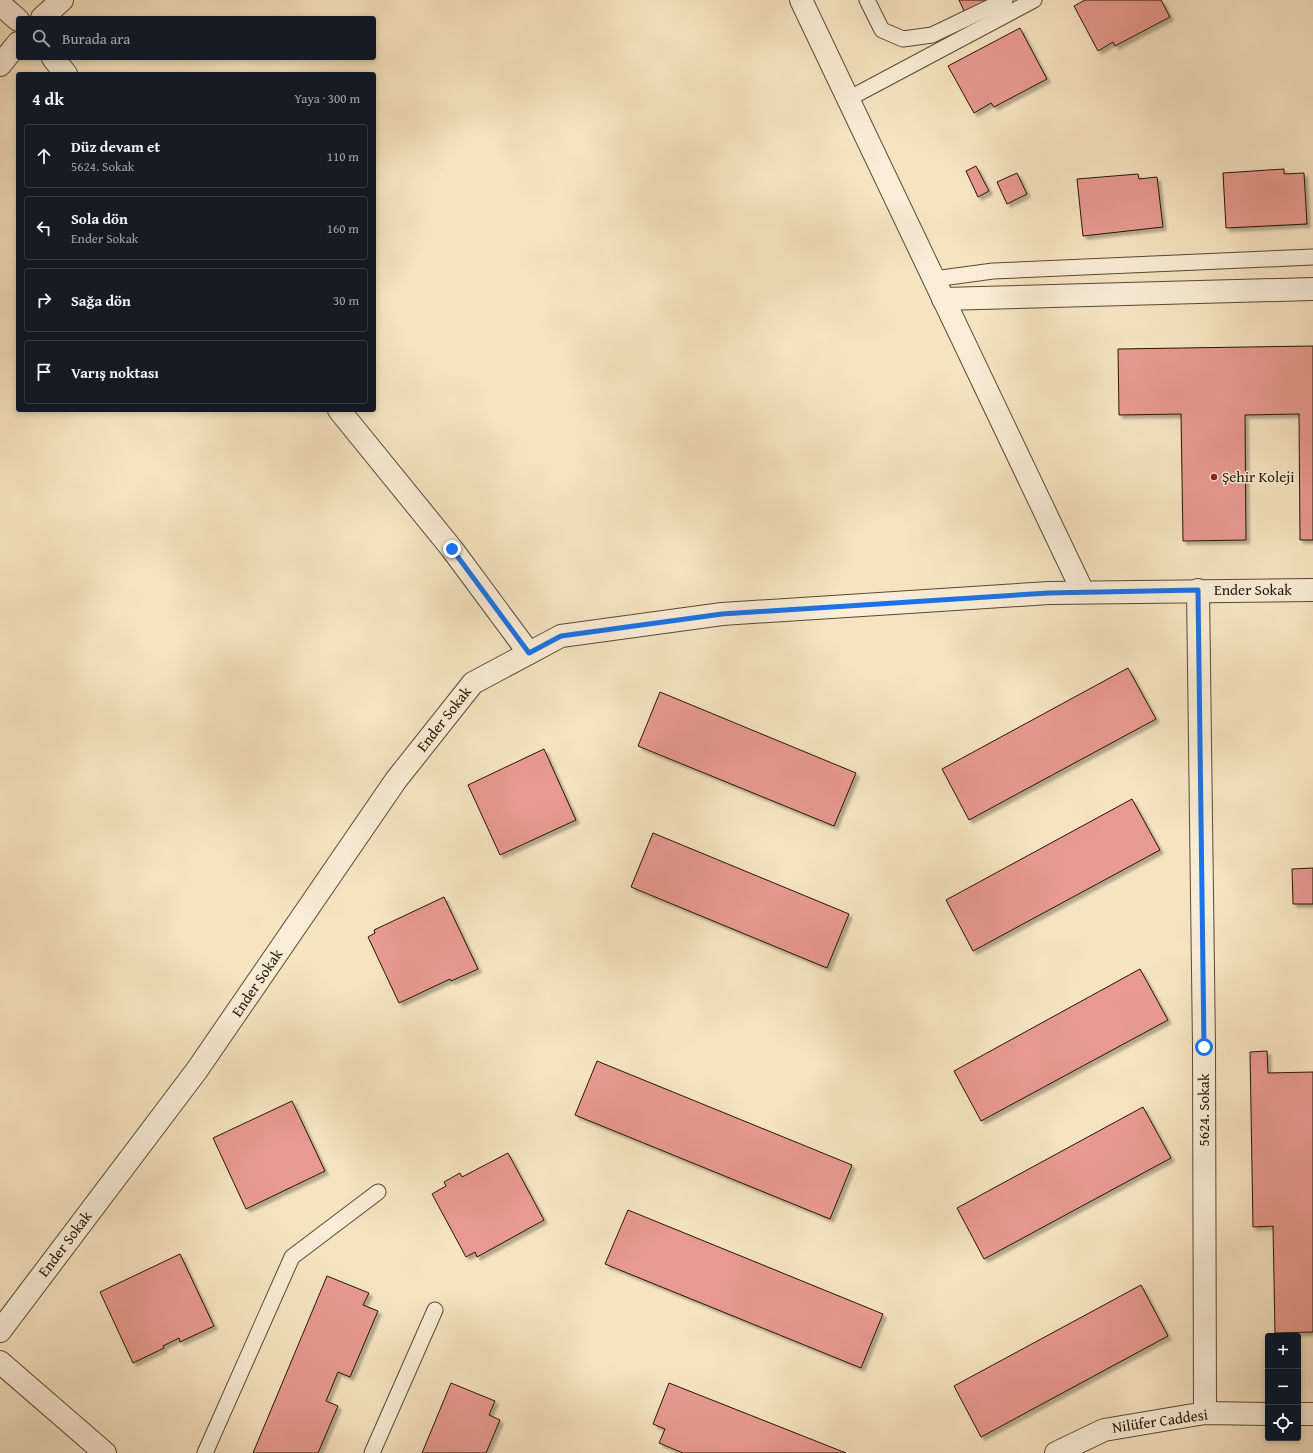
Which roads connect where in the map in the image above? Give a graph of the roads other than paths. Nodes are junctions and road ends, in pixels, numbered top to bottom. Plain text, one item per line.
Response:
1 (62, 0) edge
2 (800, 0) edge
3 (867, 0) edge
4 (1005, 0) edge
5 (1034, 0) edge
6 (0, 4) edge
7 (44, 16) edge
8 (16, 18) edge
9 (16, 46) edge
10 (55, 60) edge
11 (0, 65) edge
12 (64, 72) edge
13 (848, 99) junction
14 (1313, 257) edge
15 (938, 289) junction
16 (1313, 289) edge
17 (341, 412) edge
18 (1198, 590) junction
19 (1313, 590) edge
20 (1083, 592) junction
21 (529, 653) junction
22 (378, 1192) dead end
23 (435, 1310) dead end
24 (0, 1331) edge
25 (0, 1362) edge
26 (1206, 1413) junction
27 (1265, 1414) edge
28 (1301, 1414) edge
29 (1313, 1414) edge
30 (105, 1453) edge
31 (205, 1453) edge
32 (372, 1453) edge
33 (1056, 1453) edge

1 - 7 street
2 - 13 street
3 - 4 lane
5 - 13 lane
6 - 8 street
9 - 11 street
10 - 12 street
13 - 15 street
14 - 15 lane
15 - 16 street
15 - 20 street
17 - 21 street
18 - 19 street, Ender Sokak
18 - 20 street, Ender Sokak
18 - 26 street, 5624. Sokak
20 - 21 street, Ender Sokak
21 - 24 street, Ender Sokak
22 - 31 lane
23 - 32 lane
25 - 30 street
26 - 27 street, Nilüfer Caddesi
26 - 33 street, Nilüfer Caddesi
28 - 29 street

